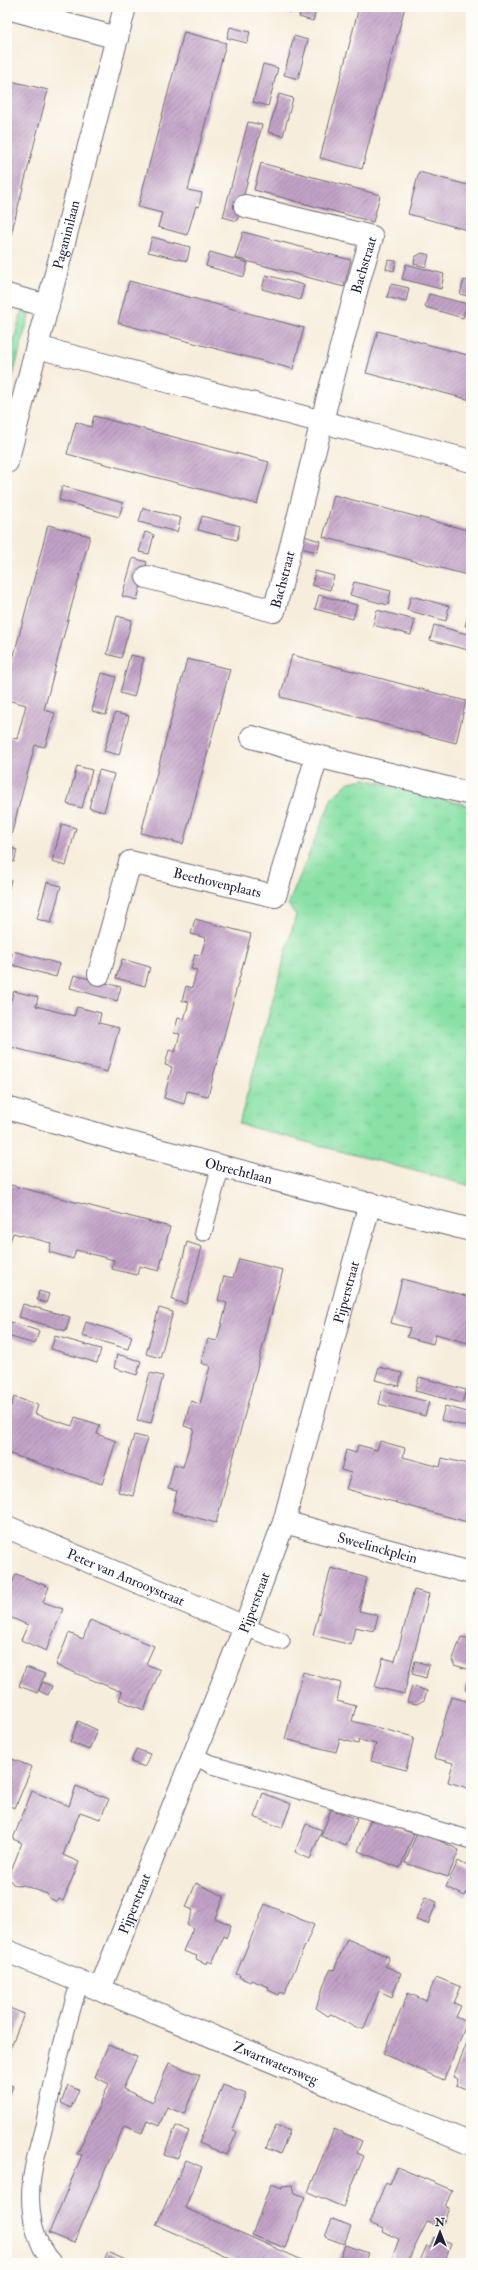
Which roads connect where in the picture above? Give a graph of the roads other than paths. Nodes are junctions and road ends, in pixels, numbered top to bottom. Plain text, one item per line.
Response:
1 (126, 7) edge
2 (7, 8) edge
3 (117, 38) junction
4 (244, 206) dead end
5 (7, 295) edge
6 (48, 306) junction
7 (37, 347) junction
8 (322, 420) junction
9 (471, 461) edge
10 (7, 462) edge
11 (147, 577) dead end
12 (252, 738) dead end
13 (317, 756) junction
14 (471, 794) edge
15 (100, 974) dead end
16 (7, 1108) edge
17 (221, 1165) junction
18 (370, 1204) junction
19 (471, 1230) edge
20 (203, 1232) dead end
21 (284, 1522) junction
22 (7, 1527) edge
23 (471, 1572) edge
24 (244, 1627) junction
25 (281, 1641) dead end
26 (193, 1755) junction
27 (471, 1840) edge
28 (7, 1951) edge
29 (80, 1981) junction
30 (100, 1989) junction
31 (471, 2144) edge
32 (53, 2263) edge

1 - 3 street, Paganinilaan
2 - 3 street
3 - 6 street, Paganinilaan
4 - 8 street, Bachstraat
5 - 6 street
6 - 7 street, Paganinilaan
7 - 8 street
7 - 10 street, Paganinilaan
8 - 9 street
8 - 11 street, Bachstraat
12 - 13 street
13 - 14 street
13 - 15 street, Beethovenplaats
16 - 17 street, Obrechtlaan
17 - 18 street, Obrechtlaan
17 - 20 lane
18 - 19 street, Obrechtlaan
18 - 21 street, Pijperstraat
21 - 23 street, Sweelinckplein
21 - 24 street, Pijperstraat
22 - 24 street, Peter van Anrooystraat
24 - 25 lane
24 - 26 street, Pijperstraat
26 - 27 lane
26 - 30 street, Pijperstraat
28 - 29 street, Zwartwatersweg
29 - 30 street, Zwartwatersweg
29 - 32 lane
30 - 31 street, Zwartwatersweg

